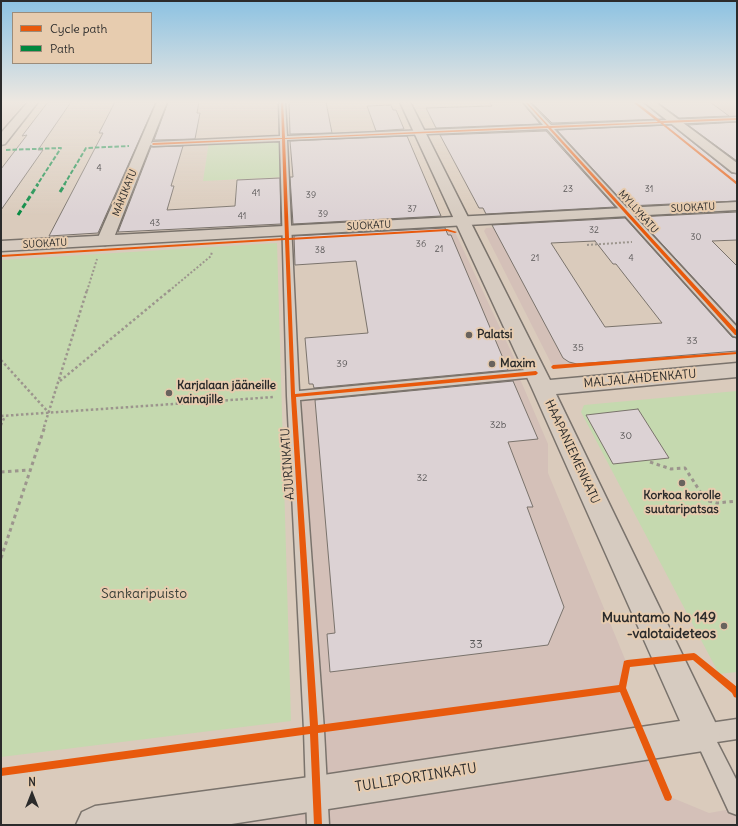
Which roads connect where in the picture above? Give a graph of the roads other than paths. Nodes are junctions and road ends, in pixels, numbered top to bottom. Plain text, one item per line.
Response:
1 (146, 141) edge
2 (228, 141) edge
3 (283, 141) edge
4 (423, 141) edge
5 (560, 141) edge
6 (699, 141) edge
7 (153, 144) dead end
8 (737, 169) edge
9 (737, 206) edge
10 (626, 212) junction
11 (462, 221) junction
12 (287, 231) junction
13 (105, 240) junction
14 (1, 246) edge
15 (737, 334) edge
16 (737, 370) edge
17 (539, 380) junction
18 (294, 396) junction
19 (737, 729) edge
20 (703, 734) junction
21 (737, 804) edge
22 (318, 810) edge
23 (95, 825) edge

1 - 13 street, MÄKIKATU
2 - 7 lane
3 - 12 lane, AJURINKATU
4 - 11 street, HAAPANIEMENKATU
5 - 10 lane, MYLLYKATU
6 - 8 street
9 - 10 street, SUOKATU
10 - 11 street, SUOKATU
10 - 15 lane, MYLLYKATU
11 - 12 street, SUOKATU
11 - 17 street, HAAPANIEMENKATU
12 - 13 street, SUOKATU
12 - 18 lane, AJURINKATU
13 - 14 street, SUOKATU
16 - 17 street, MALJALAHDENKATU
17 - 18 lane
17 - 20 street, HAAPANIEMENKATU
18 - 22 lane, AJURINKATU
19 - 20 lane, TULLIPORTINKATU
20 - 21 lane, HAAPANIEMENKATU
20 - 22 street, TULLIPORTINKATU
22 - 23 street, TULLIPORTINKATU

